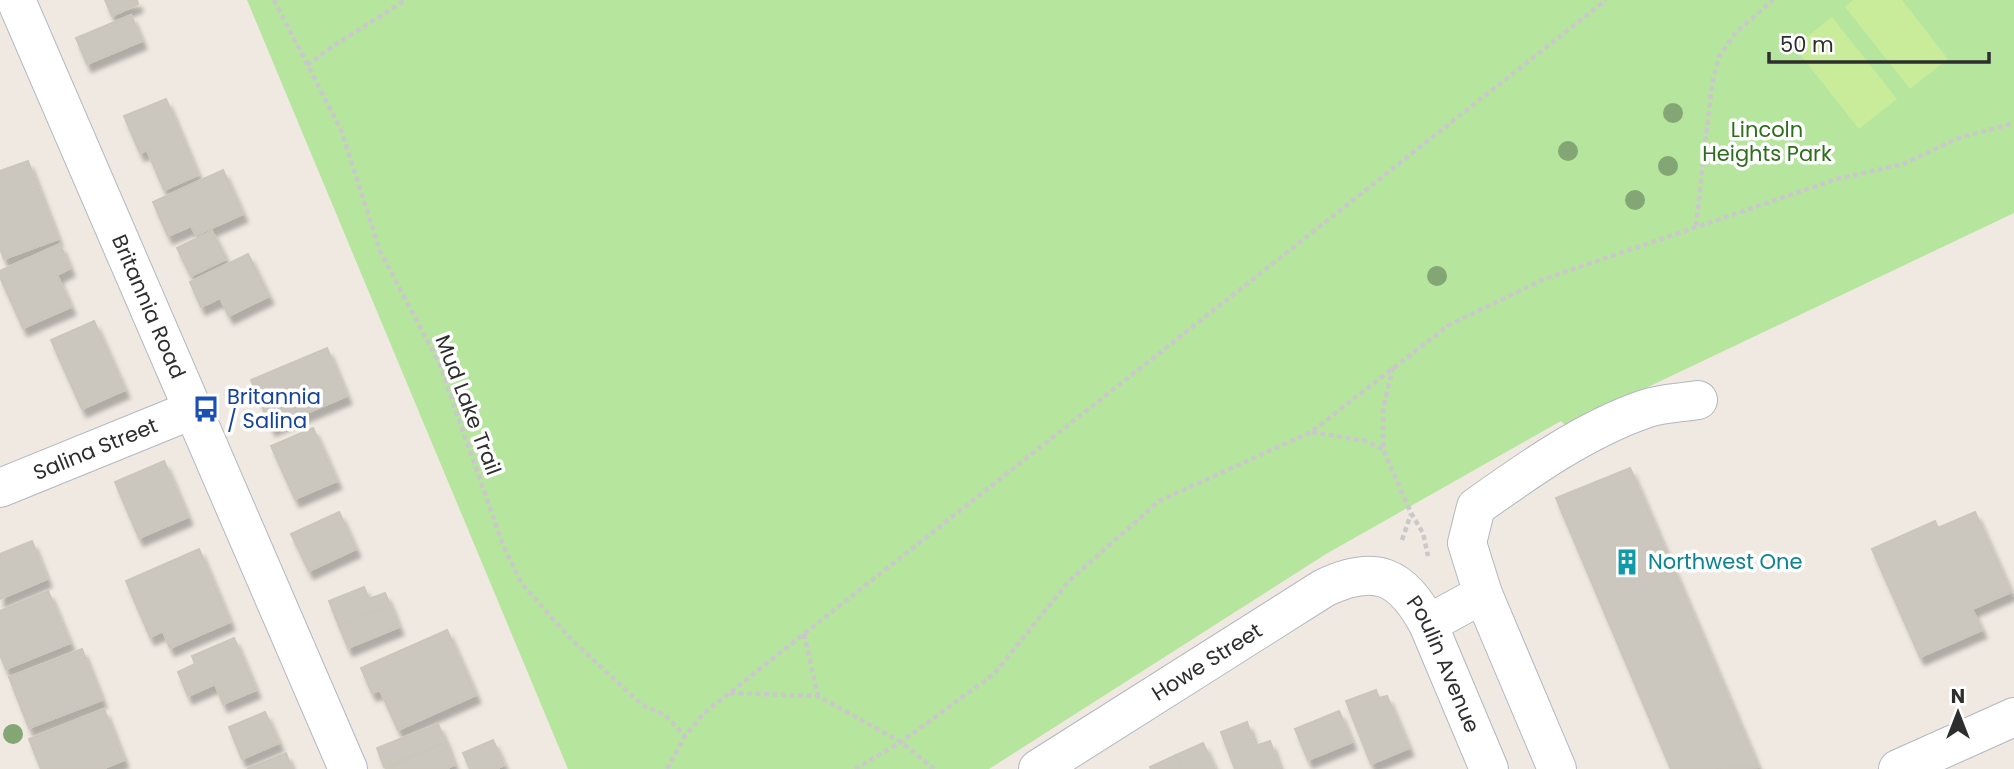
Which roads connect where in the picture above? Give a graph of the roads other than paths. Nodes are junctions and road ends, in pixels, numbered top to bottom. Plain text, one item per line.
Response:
1 (16, 0) edge
2 (1698, 400) dead end
3 (192, 410) junction
4 (0, 488) edge
5 (1381, 577) joint
6 (1483, 594) junction
7 (1428, 624) junction
8 (2014, 718) edge
9 (348, 769) edge
10 (1038, 769) edge
11 (1489, 769) edge
12 (1557, 769) edge
13 (1898, 769) edge

1 - 3 street, Britannia Road
2 - 6 street
3 - 4 street, Salina Street
3 - 9 street, Britannia Road
5 - 7 street, Poulin Avenue
5 - 10 street, Howe Street
6 - 7 street
6 - 12 street
7 - 11 street, Poulin Avenue
8 - 13 street

